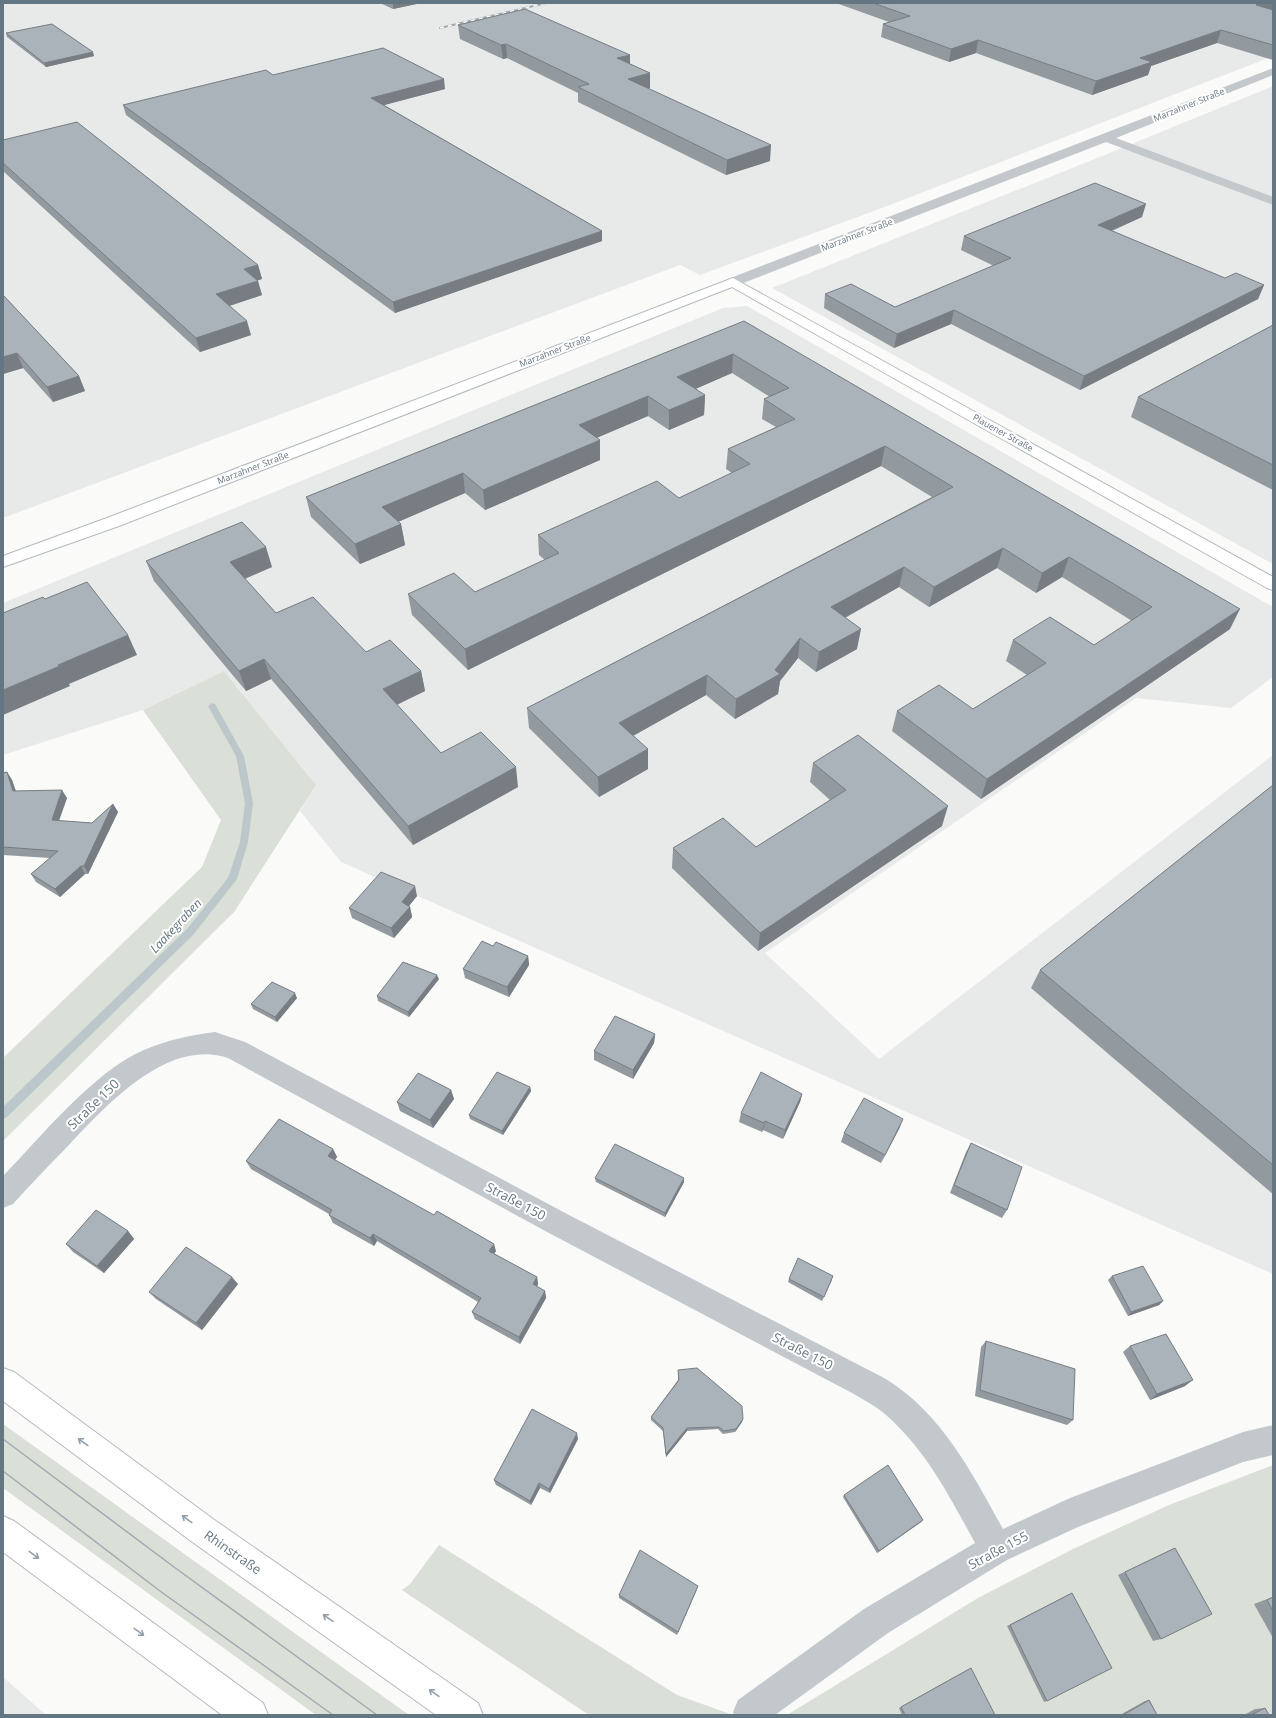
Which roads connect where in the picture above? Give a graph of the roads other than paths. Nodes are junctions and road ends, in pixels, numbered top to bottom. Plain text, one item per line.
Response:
1 (1273, 71) edge
2 (1106, 138) junction
3 (1273, 201) edge
4 (733, 282) junction
5 (3, 562) edge
6 (1273, 584) edge
7 (3, 1196) edge
8 (3, 1383) edge
9 (1273, 1440) edge
10 (3, 1532) edge
11 (996, 1549) junction
12 (750, 1712) dead end
13 (251, 1715) edge
14 (466, 1715) edge

1 - 2 street, Marzahner Straße
2 - 3 street
2 - 4 street, Marzahner Straße
4 - 5 street, Marzahner Straße
4 - 6 street, Plauener Straße
7 - 11 street, Straße 150
14 -> 8 street, Rhinstraße
9 - 11 street, Straße 155
10 -> 13 street
11 - 12 street, Straße 155

